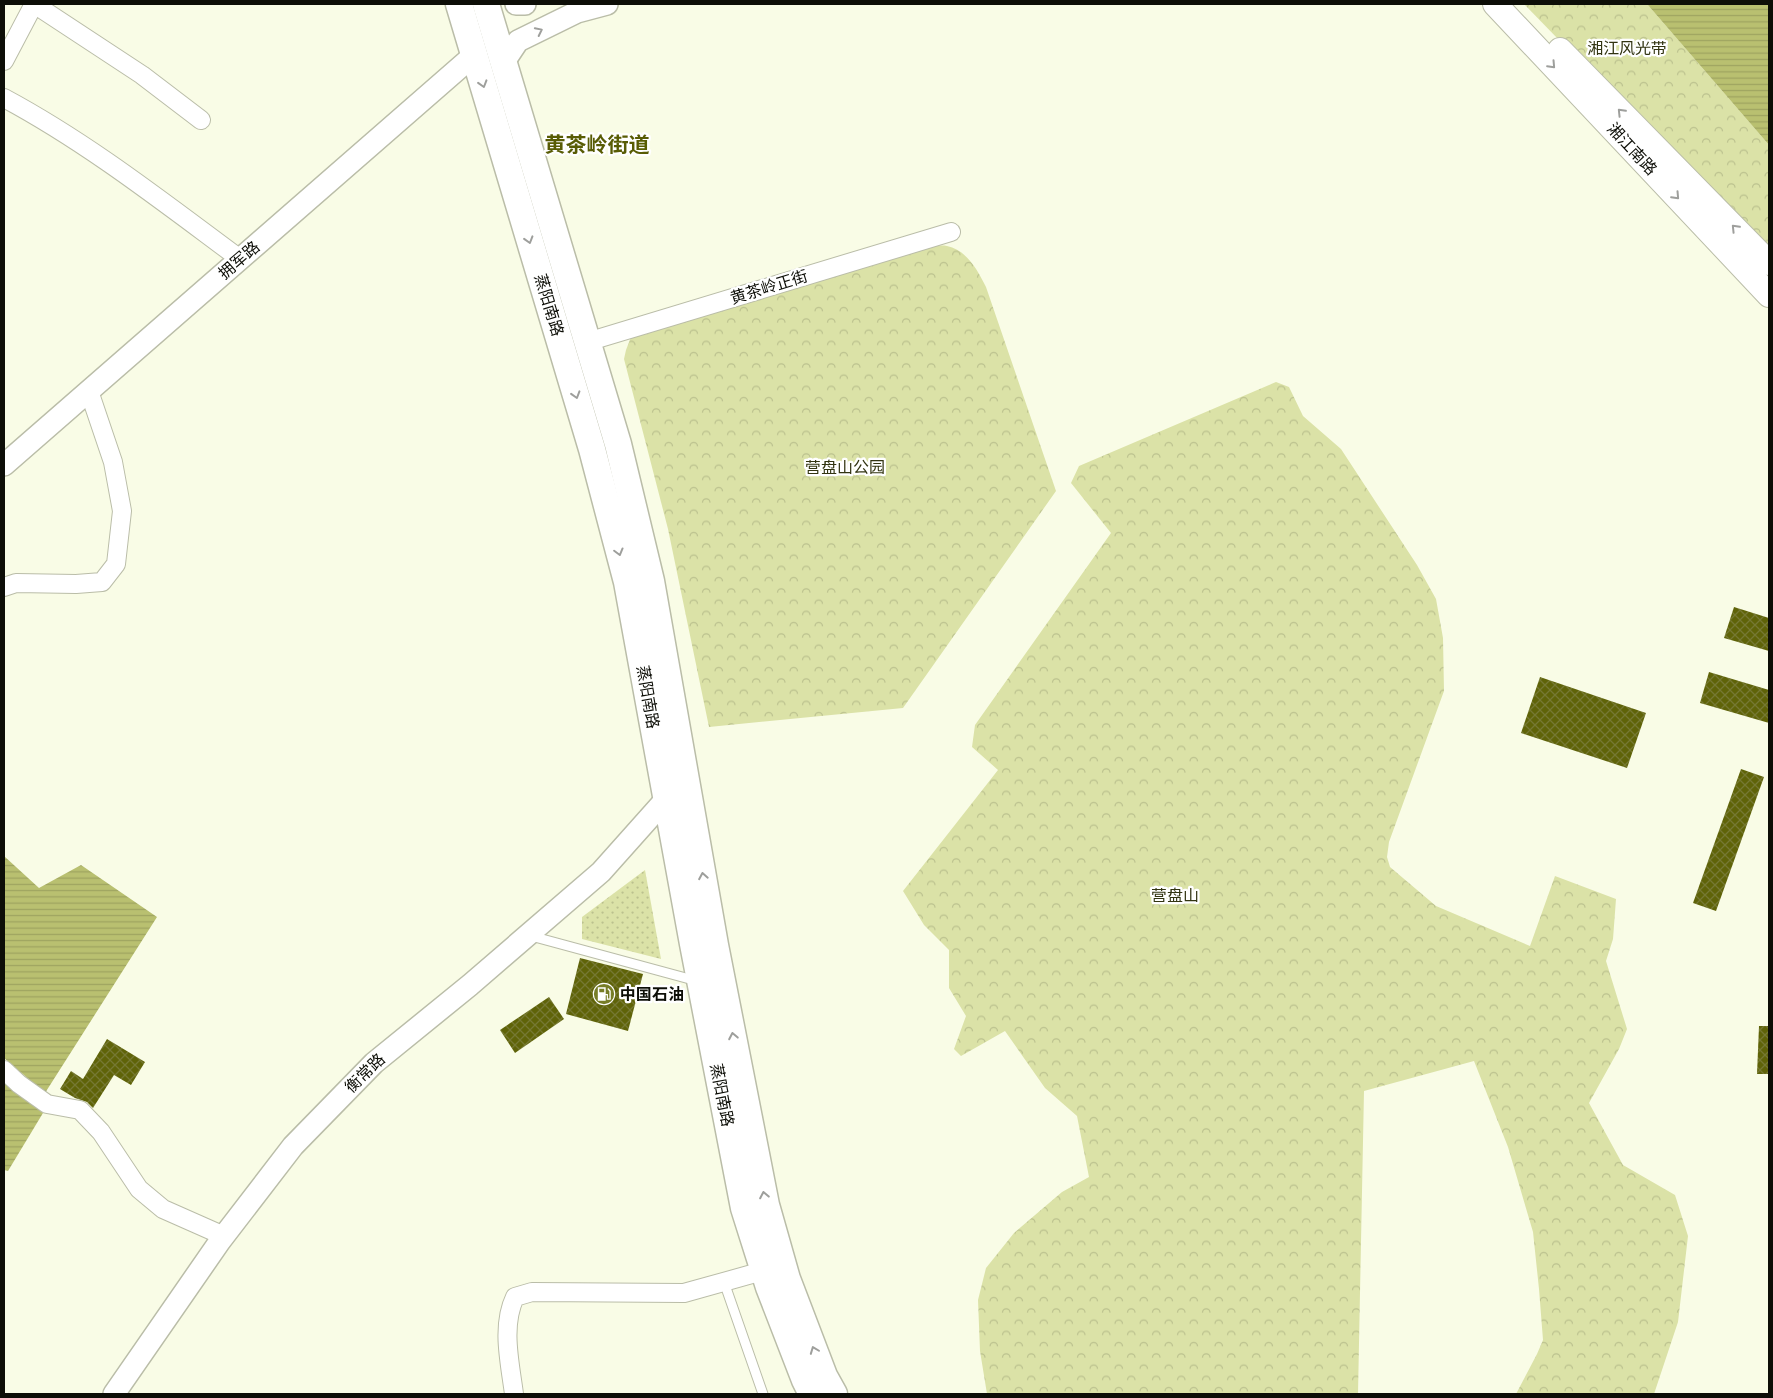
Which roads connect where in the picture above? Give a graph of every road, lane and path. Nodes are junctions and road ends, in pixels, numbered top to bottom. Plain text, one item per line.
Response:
1 (34, 4) edge
2 (459, 4) edge
3 (486, 4) edge
4 (516, 4) edge
5 (525, 4) edge
6 (607, 4) edge
7 (1495, 4) edge
8 (1515, 4) edge
9 (474, 55) junction
10 (4, 61) edge
11 (504, 62) junction
12 (4, 98) edge
13 (201, 120) dead end
14 (951, 232) dead end
15 (240, 259) junction
16 (1769, 263) edge
17 (1769, 295) edge
18 (587, 342) junction
19 (89, 391) junction
20 (4, 466) edge
21 (4, 587) edge
22 (667, 798) junction
23 (528, 935) junction
24 (701, 983) junction
25 (4, 1070) edge
26 (224, 1236) junction
27 (763, 1270) junction
28 (724, 1282) junction
29 (114, 1394) edge
30 (514, 1394) edge
31 (763, 1394) edge
32 (812, 1394) edge
33 (834, 1394) edge

1 - 10 street
1 - 13 street
2 - 9 main road, 蒸阳南路
3 - 11 main road, 蒸阳南路
4 - 5 street
11 -> 6 street
7 -> 17 main road, 湘江南路
16 -> 8 main road, 湘江南路
9 - 15 street, 拥军路
9 -> 22 main road, 蒸阳南路
11 - 18 main road, 蒸阳南路
12 - 15 street
14 - 18 street, 黄茶岭正街
15 - 19 street, 拥军路
33 -> 18 main road, 蒸阳南路
19 - 20 street, 拥军路
19 - 21 street
22 - 23 street, 衡常路
22 - 24 main road, 蒸阳南路
23 - 24 lane
23 - 26 street, 衡常路
24 - 27 main road, 蒸阳南路
25 - 26 street
26 - 29 street, 衡常路
27 - 28 street
27 - 32 main road, 蒸阳南路
28 - 30 street
28 - 31 lane

